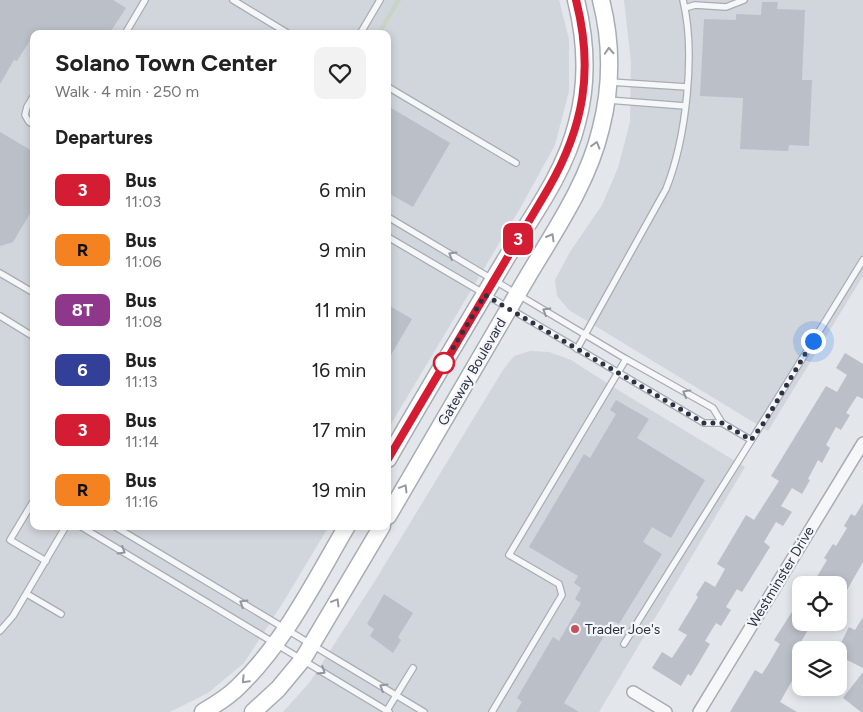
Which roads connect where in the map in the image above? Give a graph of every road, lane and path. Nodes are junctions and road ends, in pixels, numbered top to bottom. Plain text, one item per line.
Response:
1 (145, 0) edge
2 (233, 0) edge
3 (380, 0) edge
4 (576, 0) edge
5 (601, 0) edge
6 (683, 0) edge
7 (744, 0) edge
8 (685, 8) junction
9 (127, 30) edge
10 (282, 30) edge
11 (362, 30) edge
12 (610, 82) junction
13 (687, 87) junction
14 (391, 89) edge
15 (608, 100) junction
16 (30, 102) edge
17 (685, 106) junction
18 (30, 123) edge
19 (516, 163) dead end
20 (391, 219) edge
21 (391, 239) edge
22 (863, 260) edge
23 (0, 273) edge
24 (494, 280) junction
25 (30, 291) edge
26 (518, 294) junction
27 (485, 295) junction
28 (509, 309) junction
29 (0, 316) edge
30 (30, 335) edge
31 (585, 335) junction
32 (577, 349) junction
33 (626, 359) junction
34 (618, 373) junction
35 (722, 423) junction
36 (751, 440) junction
37 (863, 443) edge
38 (391, 454) edge
39 (30, 507) edge
40 (391, 511) edge
41 (64, 530) edge
42 (87, 530) edge
43 (121, 530) edge
44 (345, 530) edge
45 (380, 530) edge
46 (46, 561) junction
47 (27, 594) junction
48 (61, 614) dead end
49 (286, 629) junction
50 (0, 631) edge
51 (277, 644) junction
52 (312, 644) junction
53 (624, 644) dead end
54 (303, 659) junction
55 (413, 668) dead end
56 (633, 692) dead end
57 (397, 695) junction
58 (204, 712) edge
59 (253, 712) edge
60 (387, 712) edge
61 (424, 712) edge
62 (492, 712) edge
63 (666, 712) edge
64 (699, 712) edge

1 - 9 lane
2 - 10 lane
3 - 11 lane
4 - 24 street, Gateway Boulevard
12 -> 5 street, Gateway Boulevard
6 - 8 lane
7 - 8 lane
8 - 13 lane
12 - 13 lane
12 - 15 street, Gateway Boulevard
13 - 17 lane
14 - 19 lane
15 - 17 lane
26 -> 15 street, Gateway Boulevard
16 - 18 lane
17 - 31 lane
24 -> 20 lane
21 - 27 lane
22 - 36 lane
23 - 25 lane
24 - 26 lane
24 - 27 street, Gateway Boulevard
26 - 28 street, Gateway Boulevard
31 -> 26 lane
27 - 28 lane
27 - 38 street, Gateway Boulevard
28 - 32 lane
40 -> 28 street, Gateway Boulevard
29 - 30 lane
31 - 32 lane
31 - 33 lane
32 - 34 lane
33 - 34 lane
35 -> 33 lane
34 - 35 lane
34 - 62 lane
35 - 36 lane
36 - 53 lane
37 - 64 street, Westminster Drive
39 - 46 lane
41 - 46 lane
42 -> 51 lane
49 -> 43 lane
44 - 49 street
52 -> 45 street
46 - 47 lane
47 - 48 lane
47 - 50 lane
49 - 51 street
49 - 52 lane
51 - 54 lane
51 -> 58 street
52 - 54 street
57 -> 52 lane
54 - 59 street
54 -> 60 lane
55 - 57 lane
56 - 63 street
57 - 60 lane
57 - 61 lane

